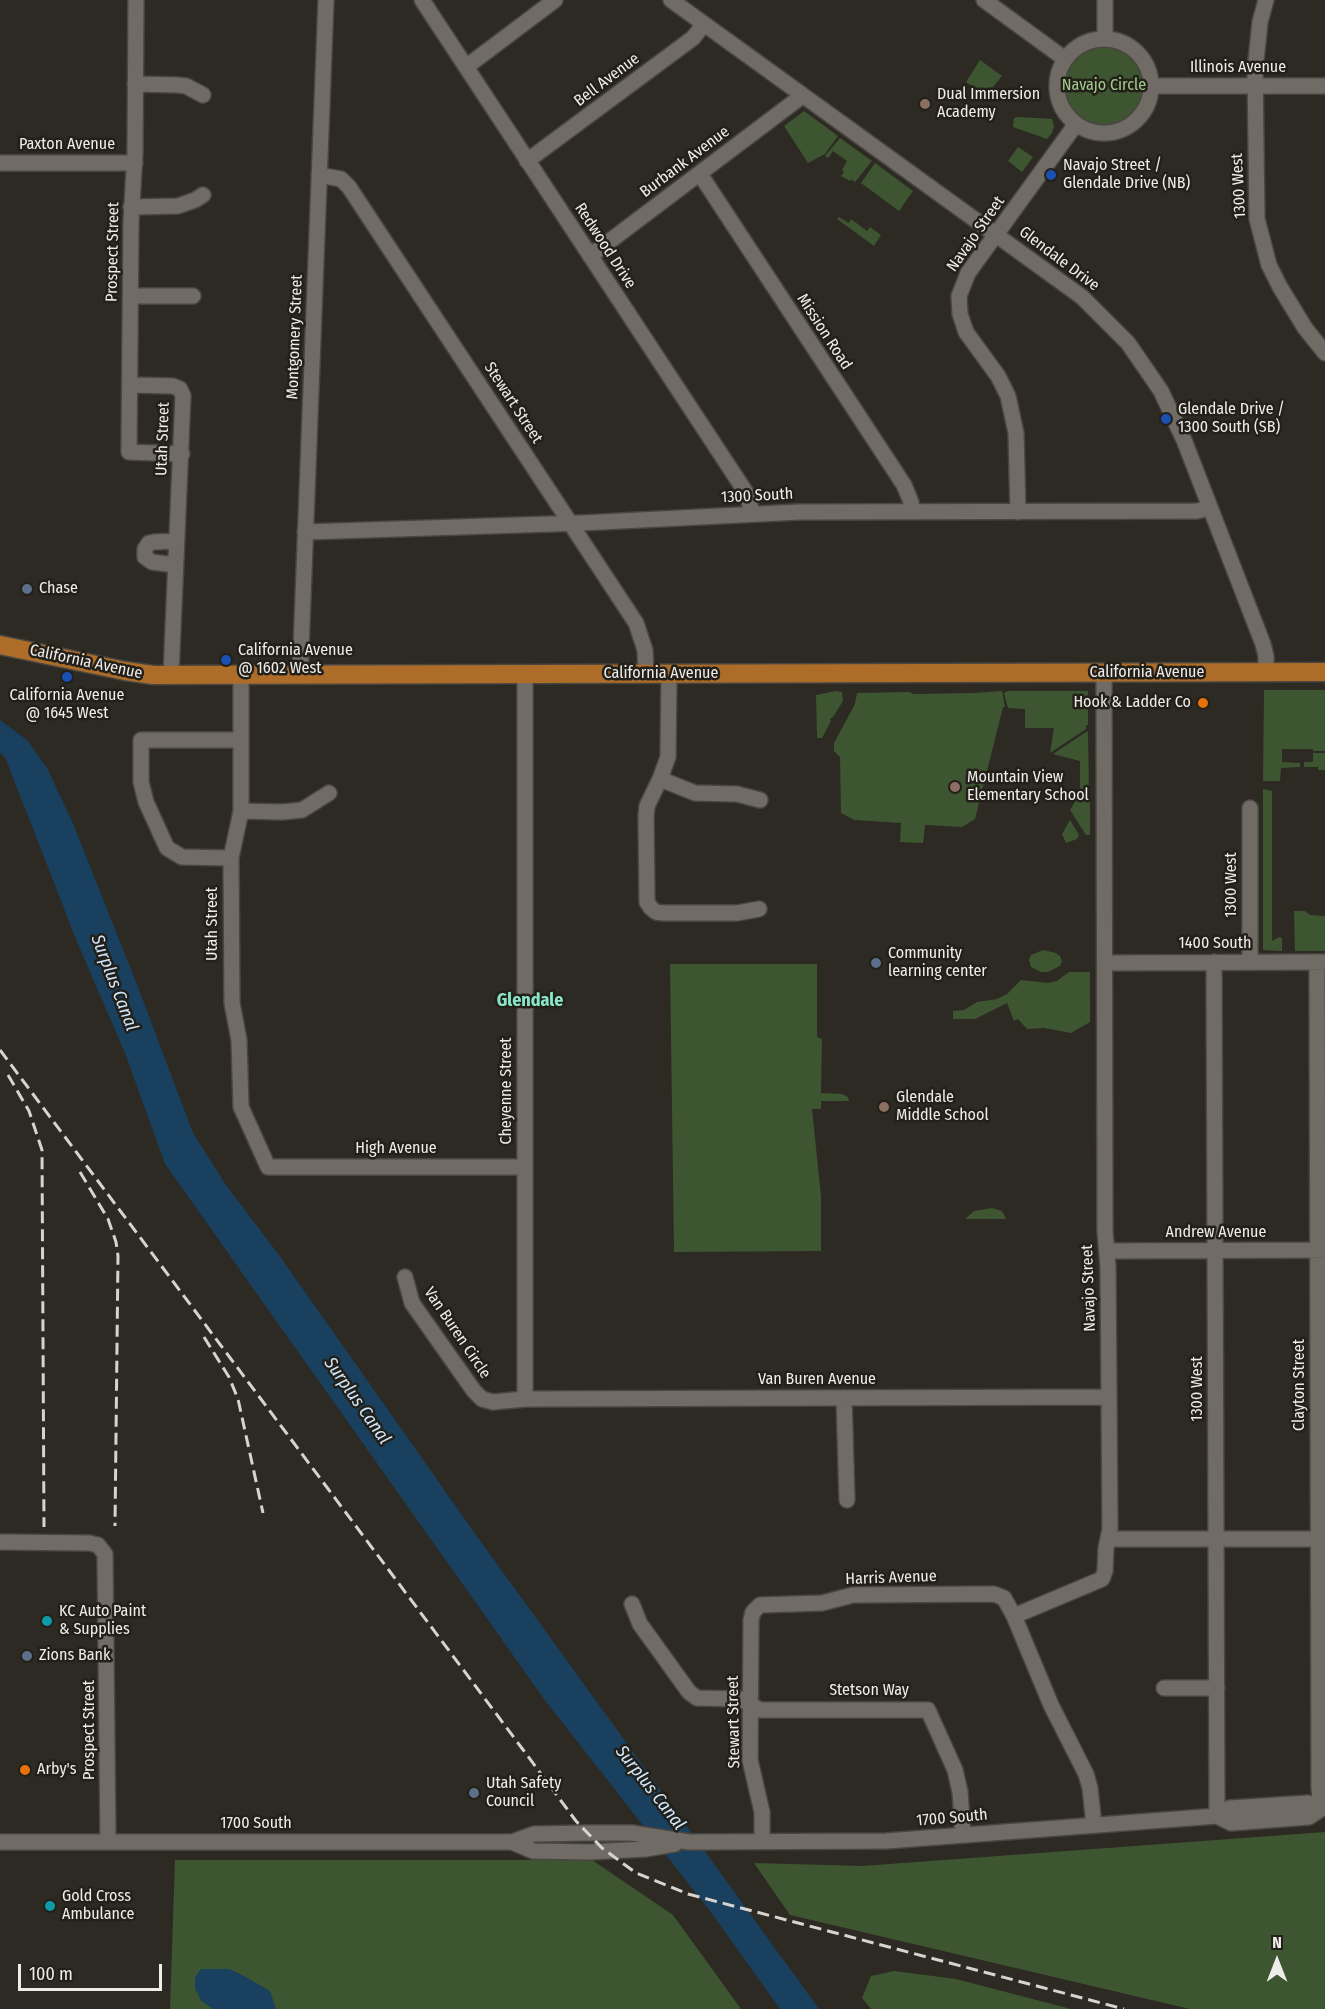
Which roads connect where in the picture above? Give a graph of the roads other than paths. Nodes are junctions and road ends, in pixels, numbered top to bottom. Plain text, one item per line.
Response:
1 (136, 0) edge
2 (326, 0) edge
3 (422, 0) edge
4 (555, 0) edge
5 (671, 0) edge
6 (984, 0) edge
7 (1105, 0) edge
8 (1266, 0) edge
9 (704, 24) junction
10 (1105, 39) junction
11 (1065, 59) junction
12 (466, 67) junction
13 (135, 84) junction
14 (1151, 86) junction
15 (1325, 86) edge
16 (1255, 87) junction
17 (203, 95) dead end
18 (802, 96) junction
19 (1076, 124) junction
20 (528, 161) junction
21 (0, 163) edge
22 (135, 163) junction
23 (700, 174) junction
24 (319, 175) junction
25 (202, 195) dead end
26 (131, 207) junction
27 (997, 235) junction
28 (590, 256) junction
29 (130, 296) junction
30 (193, 296) dead end
31 (1325, 353) edge
32 (130, 385) junction
33 (182, 454) junction
34 (1210, 508) junction
35 (912, 512) junction
36 (1018, 512) junction
37 (753, 514) junction
38 (570, 523) junction
39 (305, 532) junction
40 (176, 541) junction
41 (175, 564) junction
42 (0, 645) edge
43 (1266, 672) junction
44 (1325, 672) edge
45 (1104, 673) junction
46 (525, 674) junction
47 (646, 674) junction
48 (669, 674) junction
49 (171, 675) junction
50 (241, 675) junction
51 (300, 675) junction
52 (240, 740) junction
53 (660, 779) junction
54 (329, 793) dead end
55 (760, 800) dead end
56 (1250, 808) dead end
57 (241, 811) junction
58 (231, 858) junction
59 (759, 909) dead end
60 (1214, 962) junction
61 (1250, 962) junction
62 (1321, 962) edge
63 (1105, 963) junction
64 (268, 1167) joint
65 (525, 1167) junction
66 (1321, 1250) edge
67 (1107, 1251) junction
68 (1215, 1251) junction
69 (405, 1277) dead end
70 (1109, 1397) junction
71 (844, 1398) junction
72 (525, 1399) junction
73 (846, 1500) dead end
74 (1108, 1539) junction
75 (1216, 1539) junction
76 (1322, 1539) edge
77 (0, 1542) edge
78 (632, 1604) dead end
79 (760, 1605) joint
80 (1014, 1616) junction
81 (1164, 1688) dead end
82 (1216, 1688) junction
83 (751, 1704) junction
84 (1323, 1809) edge
85 (1217, 1816) junction
86 (1094, 1825) junction
87 (963, 1835) junction
88 (762, 1841) junction
89 (0, 1842) edge
90 (108, 1842) junction
91 (512, 1842) junction
92 (689, 1842) junction

1 - 13 street, Prospect Street
2 - 24 street, Montgomery Street
3 - 12 street, Redwood Drive
4 - 12 street
5 - 9 street, Glendale Drive
6 - 11 street
7 - 10 street
8 - 16 street, 1300 West
9 - 18 street, Glendale Drive
9 - 20 street, Bell Avenue
10 - 11 street
10 - 14 street
11 - 19 street
12 - 20 street, Redwood Drive
13 - 17 street
13 - 22 street, Prospect Street
14 - 16 street, Illinois Avenue
14 - 19 street
15 - 16 street, Illinois Avenue
16 - 31 street, 1300 West
18 - 23 street, Burbank Avenue
18 - 27 street, Glendale Drive
19 - 27 street, Navajo Street
20 - 28 street, Redwood Drive
21 - 22 street, Paxton Avenue
22 - 26 street, Prospect Street
23 - 28 street, Burbank Avenue
23 - 35 street, Mission Road
24 - 38 street, Stewart Street
24 - 39 street, Montgomery Street
25 - 26 street
26 - 29 street, Prospect Street
27 - 34 street, Glendale Drive
27 - 36 street, Navajo Street
28 - 37 street, Redwood Drive
29 - 30 street
29 - 32 street, Prospect Street
32 - 33 street, Utah Street
32 - 33 street, Prospect Street
33 - 40 street, Utah Street
34 - 36 street, 1300 South
34 - 43 street, Glendale Drive
35 - 36 street, 1300 South
35 - 37 street, 1300 South
37 - 38 street, 1300 South
38 - 39 street, 1300 South
38 - 47 street, Stewart Street
39 - 51 street, Montgomery Street
40 - 41 street, Utah Street
40 - 41 street
41 - 49 street, Utah Street
42 - 49 main road, California Avenue
43 - 44 main road, California Avenue
43 - 45 main road, California Avenue
45 - 48 main road, California Avenue
45 - 63 street, Navajo Street
46 - 47 main road, California Avenue
46 - 51 main road, California Avenue
46 - 65 street, Cheyenne Street
47 - 48 main road, California Avenue
48 - 53 street
49 - 50 main road, California Avenue
50 - 51 main road, California Avenue
50 - 52 street, Utah Street
52 - 57 street, Utah Street
52 - 58 street
53 - 55 street
53 - 59 street
54 - 57 street
56 - 61 street, 1300 West
57 - 58 street, Utah Street
58 - 64 street, Utah Street
60 - 61 street, 1400 South
60 - 63 street, 1400 South
60 - 68 street, 1300 West
61 - 62 street, 1400 South
62 - 66 street, Clayton Street
63 - 67 street, Navajo Street
64 - 65 street, High Avenue
65 - 72 street, Cheyenne Street
66 - 68 street, Andrew Avenue
66 - 76 street, Clayton Street
67 - 68 street, Andrew Avenue
67 - 70 street, Navajo Street
68 - 75 street, 1300 West
69 - 72 street, Van Buren Circle
70 - 71 street, Van Buren Avenue
70 - 74 street, Navajo Street
71 - 72 street, Van Buren Avenue
71 - 73 street
74 - 75 street
74 - 80 street, Navajo Street
75 - 76 street
75 - 82 street, 1300 West
76 - 84 street, Clayton Street
77 - 90 street, Prospect Street
78 - 83 street
79 - 80 street, Harris Avenue
79 - 83 street, Stewart Street
80 - 86 street
81 - 82 street
82 - 85 street, 1300 West
83 - 87 street, Stetson Way
83 - 88 street, Stewart Street
84 - 85 street, 1700 South
85 - 86 street, 1700 South
86 - 87 street, 1700 South
87 - 88 street, 1700 South
88 - 92 street, 1700 South
89 - 90 street, 1700 South
90 - 91 street, 1700 South
91 - 92 street, 1700 South
91 - 92 street, 1700 South

